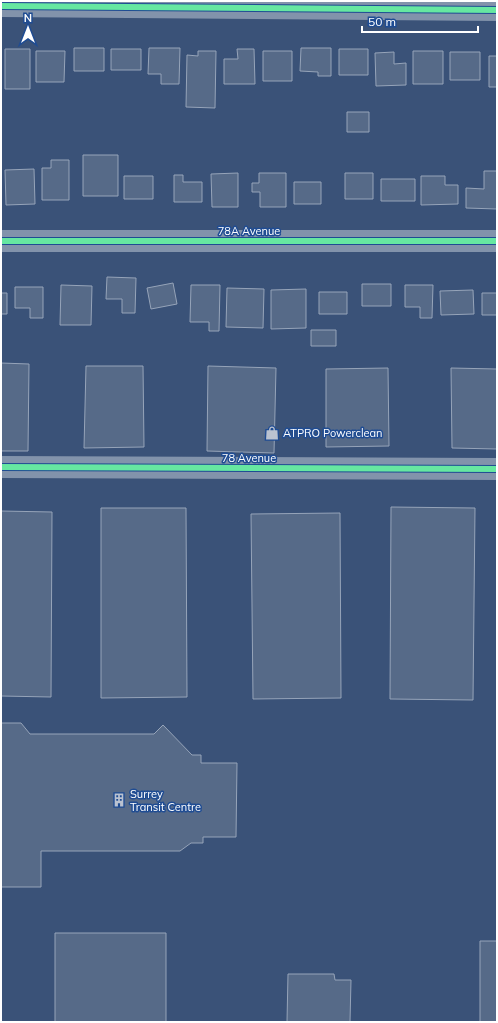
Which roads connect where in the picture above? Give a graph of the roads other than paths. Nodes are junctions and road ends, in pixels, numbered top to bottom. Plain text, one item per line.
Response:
1 (232, 5) edge
2 (345, 5) edge
3 (460, 5) edge
4 (1, 6) edge
5 (497, 10) edge
6 (1, 241) edge
7 (497, 241) edge
8 (1, 467) edge
9 (497, 469) edge

1 - 2 street
1 - 4 street
2 - 3 street
3 - 5 street
6 - 7 street, 78A Avenue
8 - 9 street, 78 Avenue

